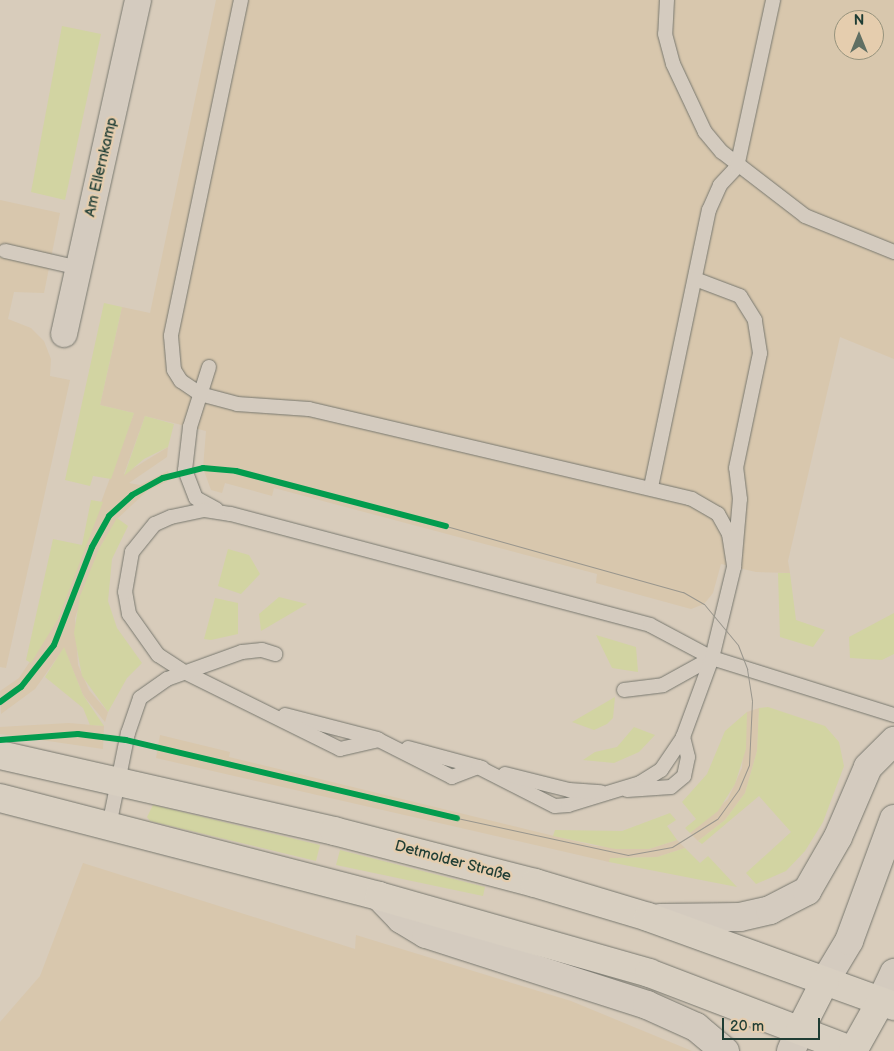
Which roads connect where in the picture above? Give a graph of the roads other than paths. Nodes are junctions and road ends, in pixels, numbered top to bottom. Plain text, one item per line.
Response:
1 (138, 0) edge
2 (241, 0) edge
3 (667, 0) edge
4 (773, 0) edge
5 (737, 167) junction
6 (5, 251) dead end
7 (894, 252) edge
8 (79, 268) junction
9 (695, 279) junction
10 (64, 334) dead end
11 (209, 367) dead end
12 (200, 394) junction
13 (651, 487) junction
14 (231, 514) junction
15 (734, 567) junction
16 (275, 654) dead end
17 (712, 658) junction
18 (186, 673) junction
19 (624, 690) dead end
20 (255, 707) junction
21 (894, 714) edge
22 (683, 737) junction
23 (379, 740) junction
24 (894, 741) edge
25 (0, 755) edge
26 (118, 781) junction
27 (621, 789) junction
28 (0, 798) edge
29 (894, 819) edge
30 (109, 826) junction
31 (379, 896) junction
32 (648, 917) junction
33 (894, 973) edge
34 (825, 981) junction
35 (887, 1004) edge
36 (795, 1041) edge
37 (725, 1051) edge
38 (853, 1051) edge

1 - 8 street, Am Ellernkamp
2 - 12 lane
3 - 5 lane
4 - 5 lane
5 - 7 lane
5 - 9 lane
6 - 8 lane
8 - 10 street, Am Ellernkamp
9 - 13 lane
9 - 15 lane
11 - 12 lane
12 - 13 lane
12 - 14 lane
13 - 15 lane
14 - 17 lane
14 - 18 lane
15 - 17 lane
16 - 18 lane
17 - 19 lane
17 - 21 lane
17 - 22 lane
18 - 20 lane
18 - 26 lane
20 - 23 lane
20 - 23 lane
22 - 27 lane
22 - 27 lane
23 - 27 lane
24 - 32 street
25 - 26 main road, Detmolder Straße
26 - 30 lane
26 - 32 main road, Detmolder Straße
28 - 30 main road
29 - 34 street
30 - 31 main road
31 - 36 main road
31 - 37 street
32 - 34 main road, Detmolder Straße
33 - 35 street
34 - 35 main road, Detmolder Straße
34 - 36 main road
35 - 38 main road
36 - 38 main road

